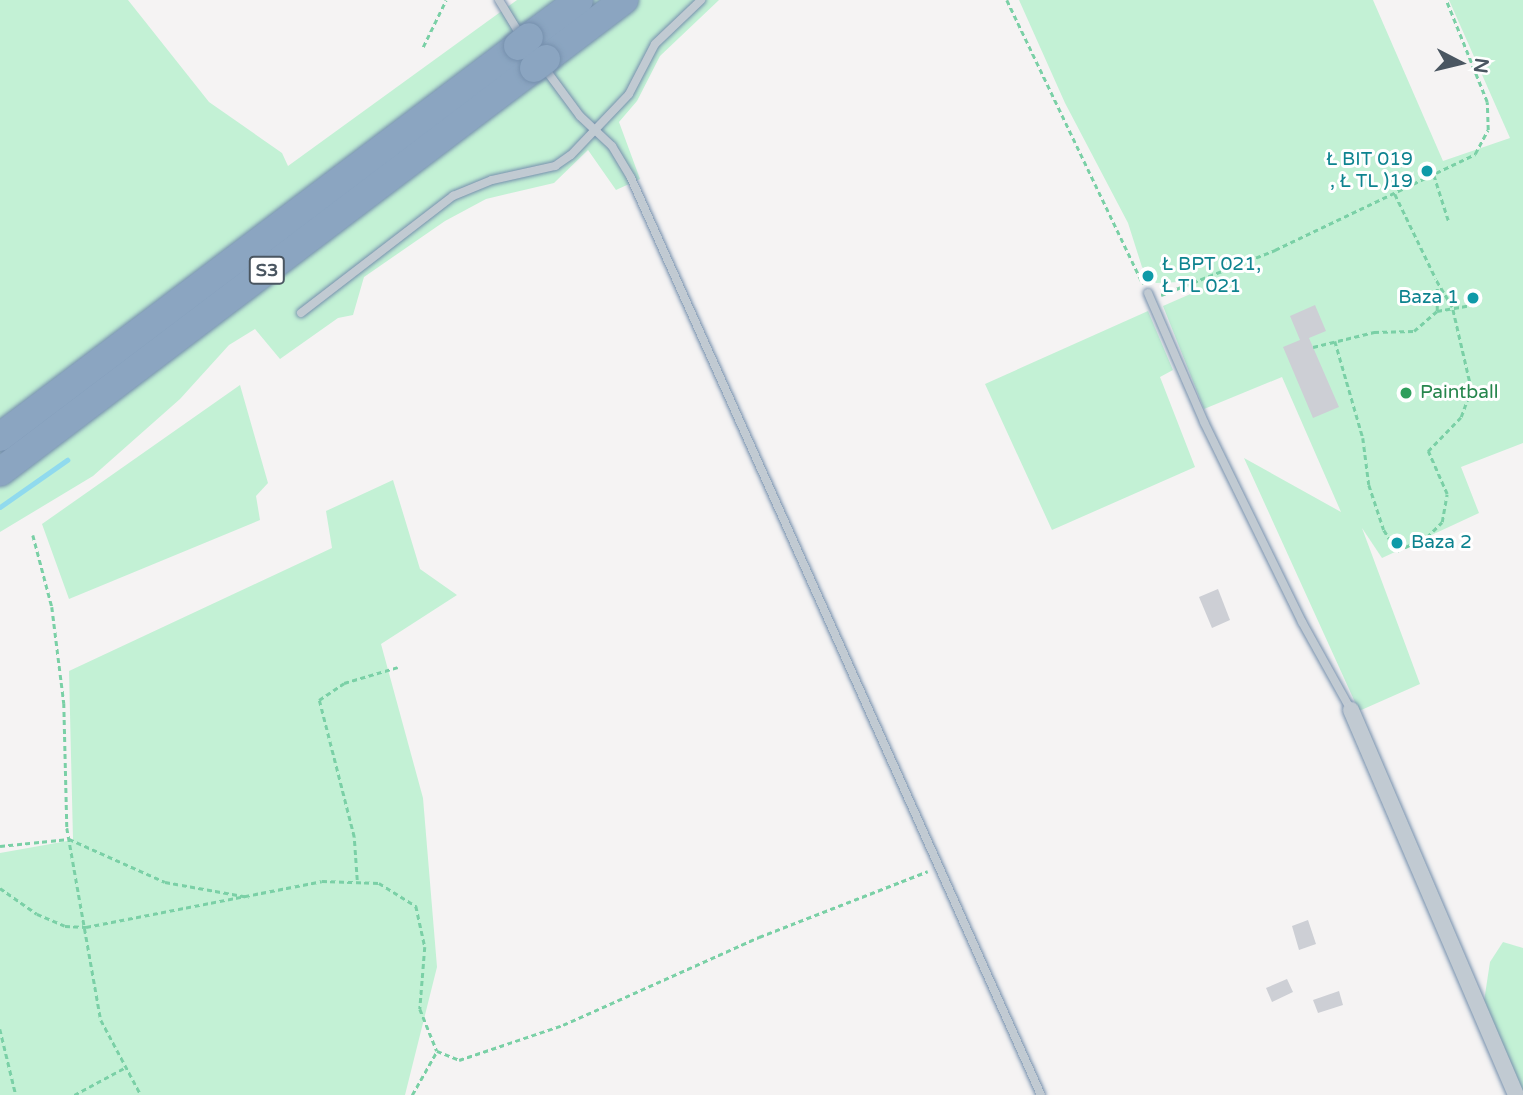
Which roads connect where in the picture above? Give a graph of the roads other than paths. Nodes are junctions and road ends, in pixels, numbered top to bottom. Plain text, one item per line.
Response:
1 (499, 0) edge
2 (579, 0) edge
3 (624, 0) edge
4 (701, 0) edge
5 (532, 53) junction
6 (597, 131) junction
7 (1149, 296) road end
8 (301, 313) dead end
9 (0, 437) edge
10 (0, 472) edge
11 (1351, 710) joint
12 (1041, 1095) edge
13 (1516, 1095) edge

1 - 6 lane
2 - 5 highway, S3
3 - 5 highway, S3
4 - 6 lane
5 - 9 highway, S3
5 - 10 highway, S3
6 - 8 lane
6 - 12 lane
7 - 11 lane
11 - 13 street

